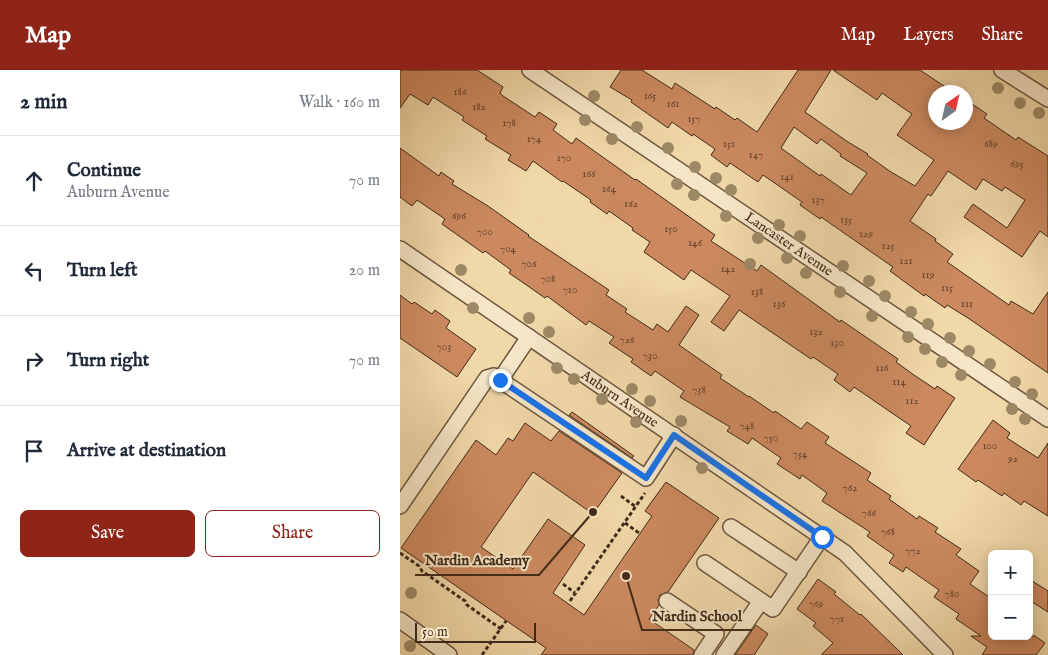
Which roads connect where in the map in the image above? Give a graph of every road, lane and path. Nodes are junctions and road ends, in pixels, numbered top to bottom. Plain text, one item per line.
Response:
1 (530, 70) edge
2 (1002, 70) edge
3 (1048, 99) edge
4 (400, 249) edge
5 (529, 337) junction
6 (500, 380) junction
7 (1048, 419) edge
8 (674, 435) junction
9 (646, 492) dead end
10 (621, 496) dead end
11 (400, 506) edge
12 (636, 507) junction
13 (624, 523) junction
14 (731, 527) dead end
15 (639, 533) dead end
16 (822, 537) junction
17 (400, 553) edge
18 (705, 564) dead end
19 (799, 572) junction
20 (563, 584) dead end
21 (575, 593) junction
22 (570, 601) dead end
23 (667, 601) dead end
24 (761, 601) junction
25 (400, 620) edge
26 (506, 621) dead end
27 (501, 628) junction
28 (449, 655) edge
29 (482, 655) edge
30 (702, 655) edge
31 (724, 655) edge
32 (945, 655) edge

1 - 7 street, Lancaster Avenue
2 - 3 street
4 - 5 street, Auburn Avenue
5 - 6 street
5 - 8 street, Auburn Avenue
6 - 8 street
6 - 11 street
8 - 16 street, Auburn Avenue
9 - 12 path
10 - 12 path
12 - 13 path
13 - 15 path
13 - 21 path
14 - 19 street
16 - 19 street
16 - 32 street, Auburn Avenue
17 - 27 path
18 - 24 street
19 - 24 street
20 - 21 path
21 - 22 path
23 - 30 street
24 - 31 street
25 - 28 street
26 - 27 path
27 - 29 path

